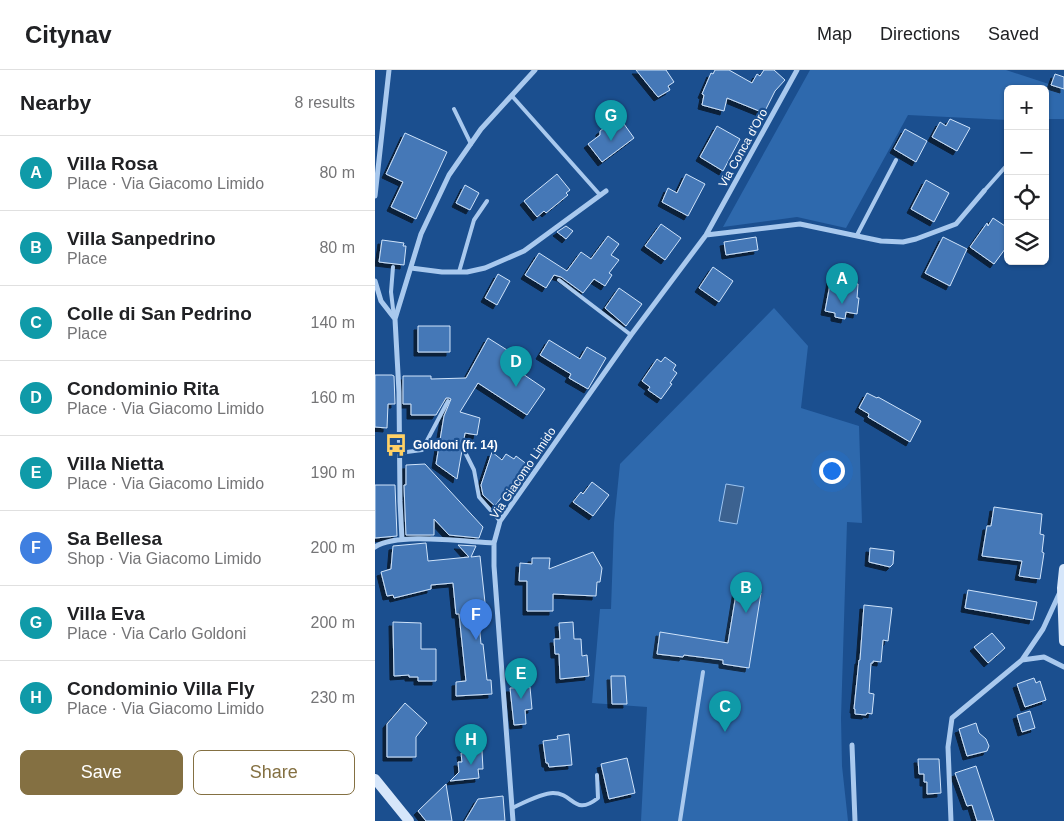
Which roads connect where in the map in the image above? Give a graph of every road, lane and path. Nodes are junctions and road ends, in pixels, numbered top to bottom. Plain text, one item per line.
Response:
1 (389, 70) edge
2 (534, 70) edge
3 (797, 70) edge
4 (512, 96) junction
5 (454, 109) dead end
6 (471, 144) junction
7 (896, 160) dead end
8 (1004, 168) edge
9 (606, 191) dead end
10 (984, 191) joint
11 (601, 195) junction
12 (375, 196) edge
13 (487, 201) dead end
14 (706, 235) junction
15 (857, 235) junction
16 (393, 266) dead end
17 (411, 268) junction
18 (459, 272) junction
19 (559, 280) dead end
20 (375, 281) edge
21 (395, 318) junction
22 (631, 335) junction
23 (448, 401) dead end
24 (465, 452) dead end
25 (399, 453) junction
26 (500, 521) junction
27 (403, 539) junction
28 (494, 543) junction
29 (375, 547) edge
30 (1064, 569) edge
31 (1062, 588) junction
32 (1064, 641) edge
33 (1022, 660) junction
34 (1064, 667) edge
35 (703, 672) dead end
36 (852, 745) dead end
37 (597, 775) dead end
38 (376, 778) edge
39 (512, 808) junction
40 (409, 821) edge
41 (513, 821) edge
42 (680, 821) edge
43 (855, 821) edge
44 (951, 821) edge

1 - 12 street
2 - 4 street
3 - 14 street, Via Conca d'Oro
4 - 6 street
4 - 11 lane
5 - 6 lane
6 - 17 street
7 - 15 lane
8 - 10 lane
9 - 11 street
10 - 15 street
11 - 18 street
13 - 18 lane
14 - 15 street
14 - 22 street, Via Giacomo Limido
16 - 21 lane
17 - 18 street
17 - 21 street
19 - 22 lane
20 - 21 street
21 - 25 street
22 - 26 street, Via Giacomo Limido
23 - 25 lane
24 - 26 lane
25 - 27 street
26 - 28 street, Via Giacomo Limido
27 - 28 street
27 - 29 street
28 - 39 street, Via Giacomo Limido
30 - 31 street
31 - 32 street
31 - 33 street
33 - 34 street
33 - 44 street
35 - 42 lane
36 - 43 street
37 - 39 lane
38 - 40 street
39 - 41 street, Via Giacomo Limido

